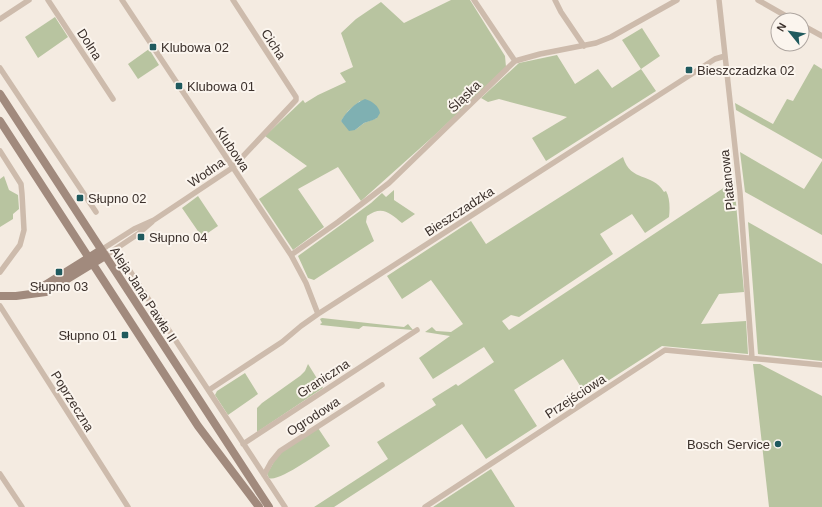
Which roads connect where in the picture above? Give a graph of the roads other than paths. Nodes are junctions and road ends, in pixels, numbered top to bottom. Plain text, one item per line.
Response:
1 (29, 0) edge
2 (48, 0) edge
3 (122, 0) edge
4 (233, 0) edge
5 (474, 0) edge
6 (555, 0) edge
7 (677, 0) edge
8 (719, 0) edge
9 (758, 0) edge
10 (779, 12) edge
11 (0, 19) edge
12 (810, 29) edge
13 (822, 36) edge
14 (584, 46) junction
15 (725, 56) junction
16 (516, 61) junction
17 (0, 68) edge
18 (0, 94) edge
19 (113, 99) dead end
20 (296, 100) joint
21 (0, 121) edge
22 (0, 151) edge
23 (232, 168) junction
24 (96, 212) dead end
25 (103, 253) junction
26 (291, 255) junction
27 (91, 260) junction
28 (128, 268) dead end
29 (0, 272) edge
30 (0, 296) edge
31 (0, 306) edge
32 (318, 314) junction
33 (417, 330) dead end
34 (752, 358) junction
35 (822, 364) edge
36 (382, 385) dead end
37 (209, 390) junction
38 (243, 444) junction
39 (0, 474) edge
40 (264, 475) junction
41 (22, 507) edge
42 (128, 507) edge
43 (259, 507) edge
44 (269, 507) edge
45 (285, 507) edge
46 (425, 507) edge

1 - 11 street
2 - 19 street, Dolna
3 - 23 street, Klubowa
4 - 20 street, Cicha
5 - 16 street
6 - 14 street
7 - 14 street, Śląska
8 - 15 street, Platanowa
9 - 10 street
12 - 13 street
14 - 16 street, Śląska
15 - 32 street, Bieszczadzka
15 - 34 street, Platanowa
16 - 26 street, Śląska
17 - 24 street
18 - 25 main road, Aleja Jana Pawła II
20 - 23 street, Wodna
21 - 27 main road, Aleja Jana Pawła II
22 - 29 street
23 - 25 street, Wodna
23 - 26 street, Klubowa
25 - 27 main road
25 - 44 main road, Aleja Jana Pawła II
26 - 32 street, Klubowa
27 - 30 main road
27 - 43 main road, Aleja Jana Pawła II
28 - 37 street
31 - 42 street, Poprzeczna
32 - 37 street, Bieszczadzka
33 - 38 street, Graniczna
34 - 35 street, Przejściowa
34 - 46 street, Przejściowa
36 - 40 street, Ogrodowa
37 - 38 street
38 - 40 street
39 - 41 street
40 - 45 street

